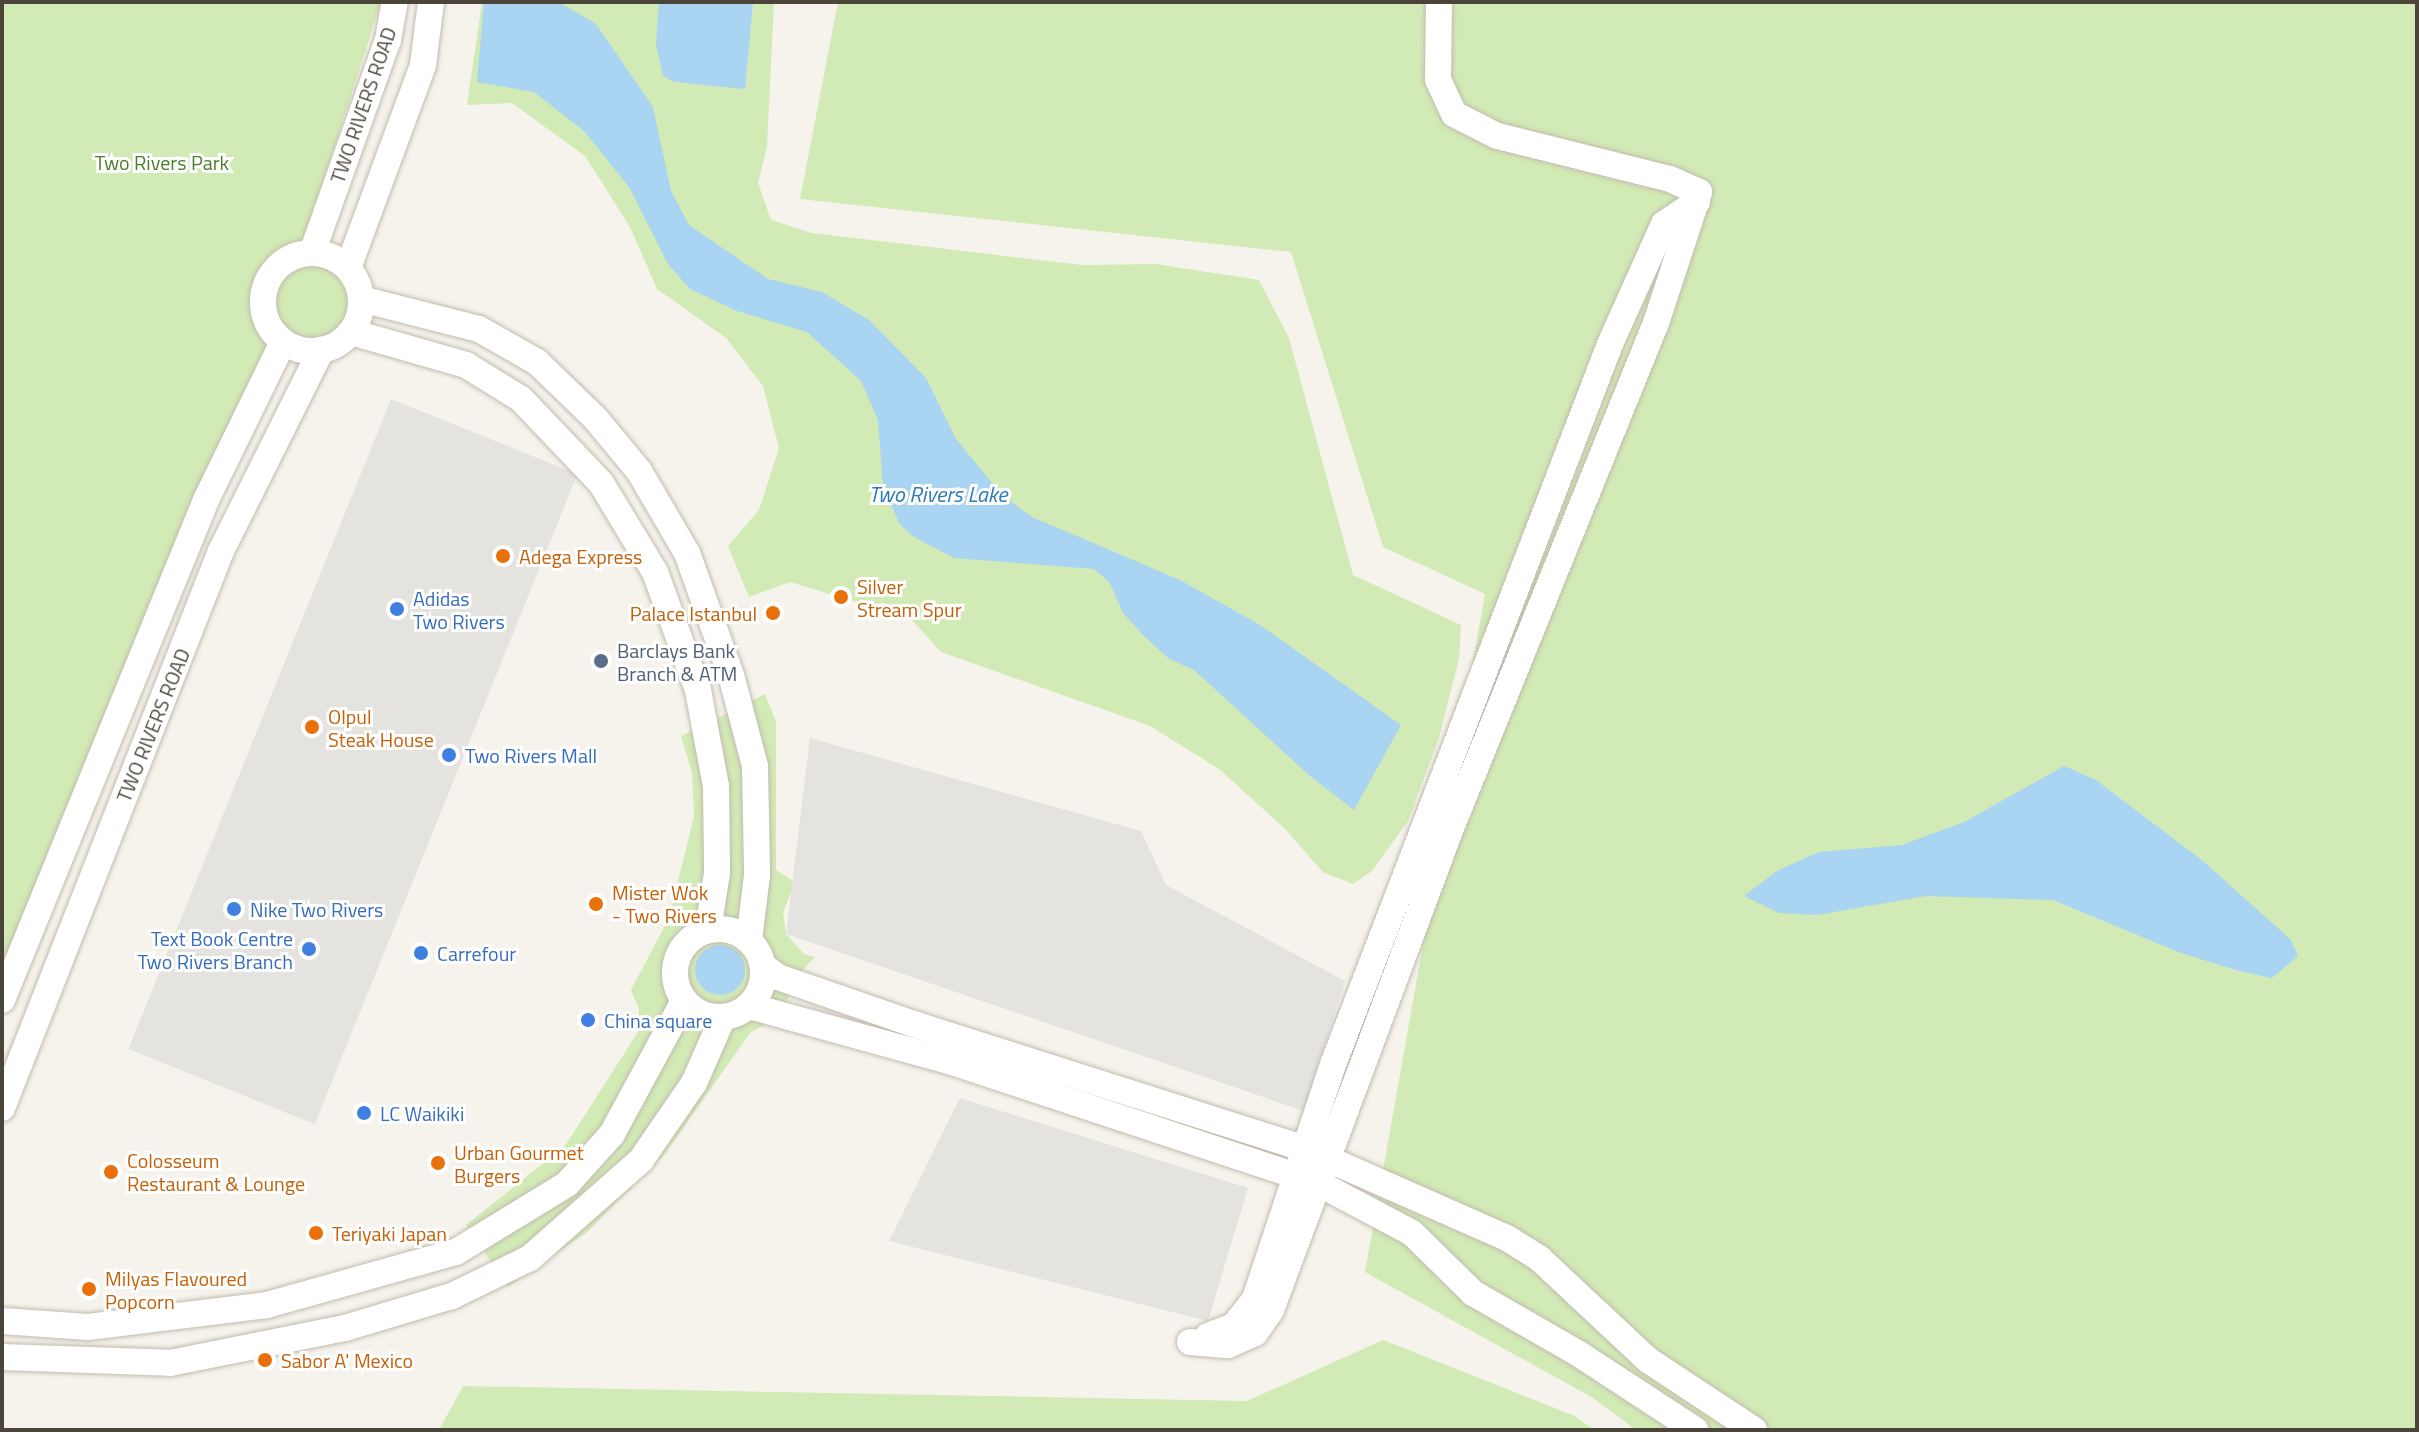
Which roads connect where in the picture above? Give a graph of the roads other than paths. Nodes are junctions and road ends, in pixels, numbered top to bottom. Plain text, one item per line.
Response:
1 (395, 2) edge
2 (431, 2) edge
3 (1439, 2) edge
4 (312, 253) junction
5 (348, 268) junction
6 (361, 299) junction
7 (351, 332) junction
8 (283, 342) junction
9 (321, 350) junction
10 (708, 930) junction
11 (749, 941) junction
12 (763, 966) junction
13 (2, 1000) edge
14 (684, 1001) junction
15 (749, 1006) junction
16 (723, 1017) junction
17 (10, 1062) edge
18 (2, 1108) edge
19 (1317, 1153) junction
20 (1306, 1179) junction
21 (2, 1321) edge
22 (2, 1357) edge
23 (1695, 1430) edge
24 (1754, 1430) edge

1 - 4 street, TWO RIVERS ROAD
2 - 5 street, TWO RIVERS ROAD
3 - 19 street
4 - 5 street
4 - 8 street
5 - 6 street
6 - 7 street
6 - 11 street
7 - 9 street
7 - 10 street
8 - 9 street
8 - 13 street, TWO RIVERS ROAD
9 - 17 street, TWO RIVERS ROAD
10 - 11 street
10 - 14 street
11 - 12 street
12 - 15 street
12 - 19 street
14 - 16 street
14 - 21 street
15 - 16 street
15 - 20 street
16 - 22 street
17 - 18 street, TWO RIVERS ROAD
19 - 20 street
19 - 24 street
20 - 20 street
20 - 23 street

